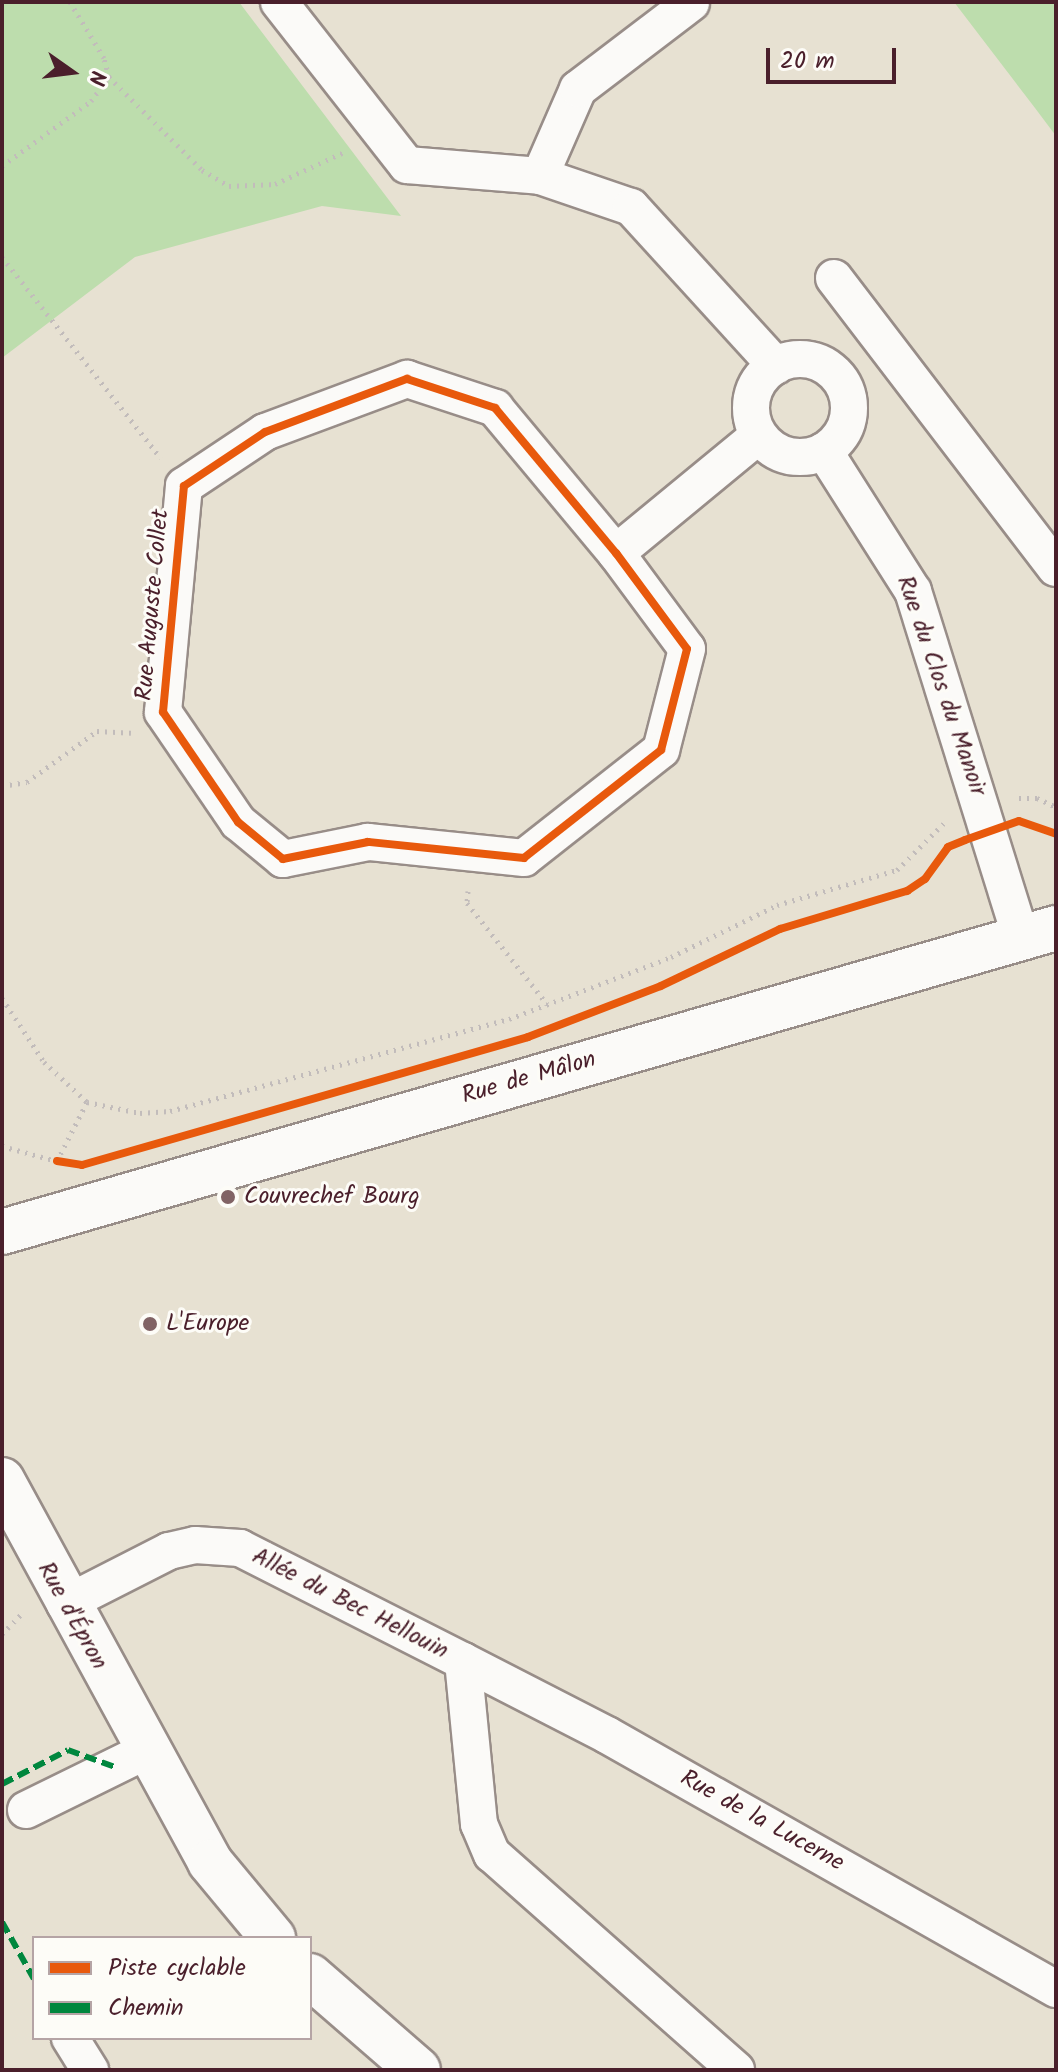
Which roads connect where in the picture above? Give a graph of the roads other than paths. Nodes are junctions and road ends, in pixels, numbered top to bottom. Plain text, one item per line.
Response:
1 (279, 2) edge
2 (691, 3) edge
3 (540, 176) junction
4 (834, 278) dead end
5 (883, 340) junction
6 (776, 366) junction
7 (836, 375) junction
8 (759, 435) junction
9 (824, 451) junction
10 (616, 553) junction
11 (1056, 568) edge
12 (1038, 933) edge
13 (2, 1232) edge
14 (2, 1480) edge
15 (46, 1607) junction
16 (463, 1661) junction
17 (146, 1751) junction
18 (26, 1810) dead end
19 (271, 1936) edge
20 (312, 1978) edge
21 (1056, 1989) edge
22 (71, 2040) edge
23 (90, 2070) edge
24 (418, 2070) edge
25 (736, 2070) edge

1 - 3 street
2 - 3 street
3 - 6 street
4 - 5 street
5 - 7 street
5 - 11 street
6 - 7 street
6 - 8 street
7 - 9 street
8 - 9 street
8 - 10 street
9 - 12 street, Rue du Clos du Manoir
10 - 10 street, Rue Auguste Collet
12 - 13 main road, Rue de Mâlon
14 - 15 main road, Rue d'Épron
15 - 16 street, Allée du Bec Hellouin
15 - 17 main road, Rue d'Épron
16 - 21 street, Rue de la Lucerne
16 - 25 street, Allée du Bec Hellouin
17 - 18 street
17 - 19 main road, Rue d'Épron
20 - 24 main road
22 - 23 street

